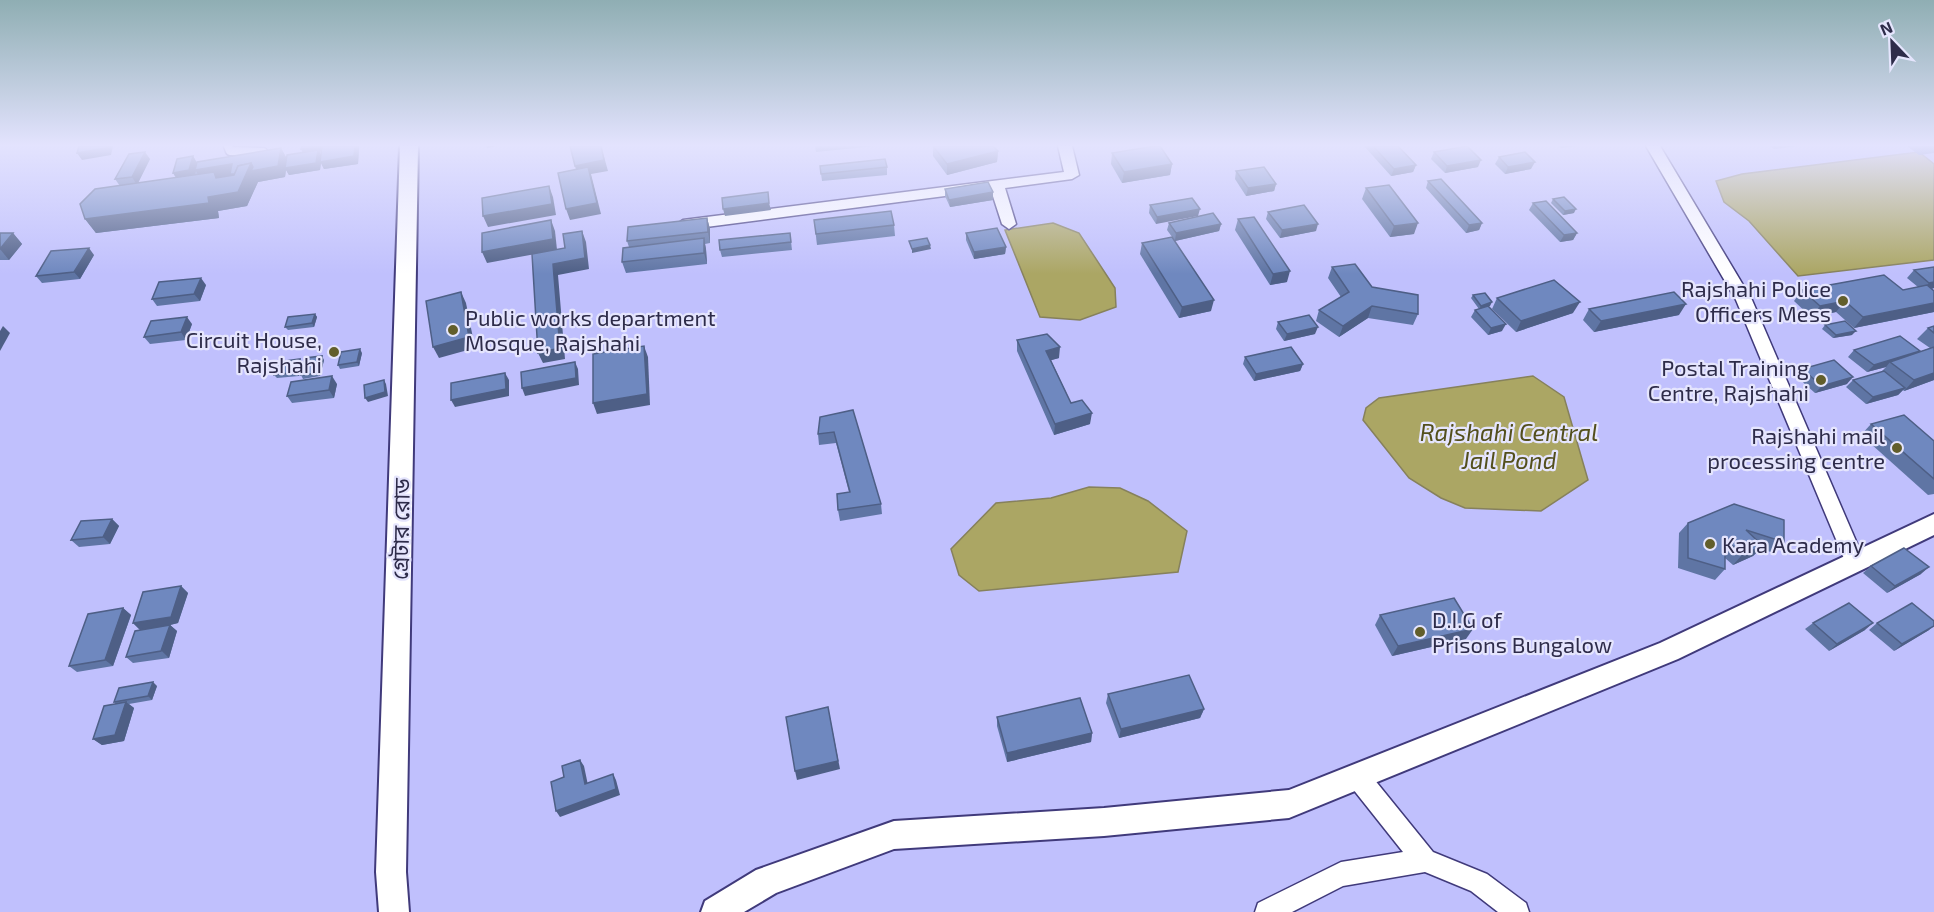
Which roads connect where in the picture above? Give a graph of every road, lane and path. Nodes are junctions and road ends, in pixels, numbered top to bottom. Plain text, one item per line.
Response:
1 (408, 189) edge
2 (968, 189) edge
3 (997, 189) edge
4 (1681, 189) edge
5 (1009, 224) dead end
6 (671, 226) edge
7 (1934, 524) edge
8 (1856, 562) junction
9 (1357, 776) junction
10 (1425, 860) junction
11 (393, 912) edge
12 (716, 912) edge
13 (1267, 912) edge
14 (1517, 912) edge

1 - 11 street, গ্রেটার রোড
2 - 6 street
3 - 5 street
4 - 8 street
7 - 8 street
8 - 9 street
9 - 10 street
9 - 12 street
10 - 13 street
10 - 14 street

